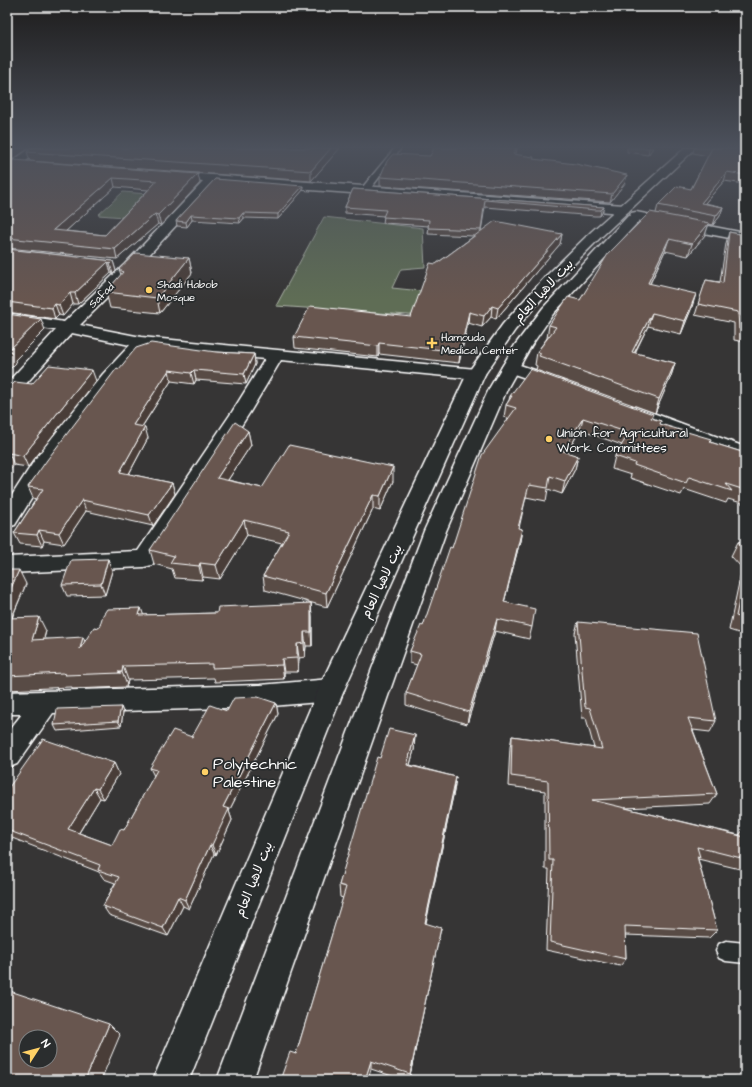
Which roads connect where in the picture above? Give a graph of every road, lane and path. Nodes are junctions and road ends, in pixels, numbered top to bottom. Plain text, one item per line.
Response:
1 (194, 199) edge
2 (492, 199) edge
3 (643, 199) edge
4 (647, 199) edge
5 (630, 213) junction
6 (745, 238) edge
7 (115, 265) dead end
8 (130, 267) junction
9 (7, 318) edge
10 (68, 327) junction
11 (141, 342) junction
12 (276, 355) junction
13 (511, 367) junction
14 (476, 374) junction
15 (571, 389) edge
16 (7, 394) edge
17 (616, 406) edge
18 (745, 454) edge
19 (7, 520) edge
20 (7, 565) edge
21 (330, 690) junction
22 (47, 701) junction
23 (7, 703) edge
24 (7, 755) edge
25 (171, 1080) edge
26 (234, 1080) edge

1 - 8 street, Safad
2 - 5 street
3 - 5 street, بيت لاهيا العام
4 - 5 street, بيت لاهيا العام
5 - 6 street
5 - 13 street, بيت لاهيا العام
5 - 14 street, بيت لاهيا العام
7 - 8 street
8 - 10 street, Safad
9 - 10 street
10 - 11 street
10 - 16 street, Safad
11 - 12 street
11 - 19 street
12 - 14 street
12 - 20 street
13 - 15 street
13 - 26 street, بيت لاهيا العام
14 - 21 street, بيت لاهيا العام
17 - 18 street
21 - 22 street
21 - 25 street, بيت لاهيا العام
22 - 23 street
22 - 24 street

